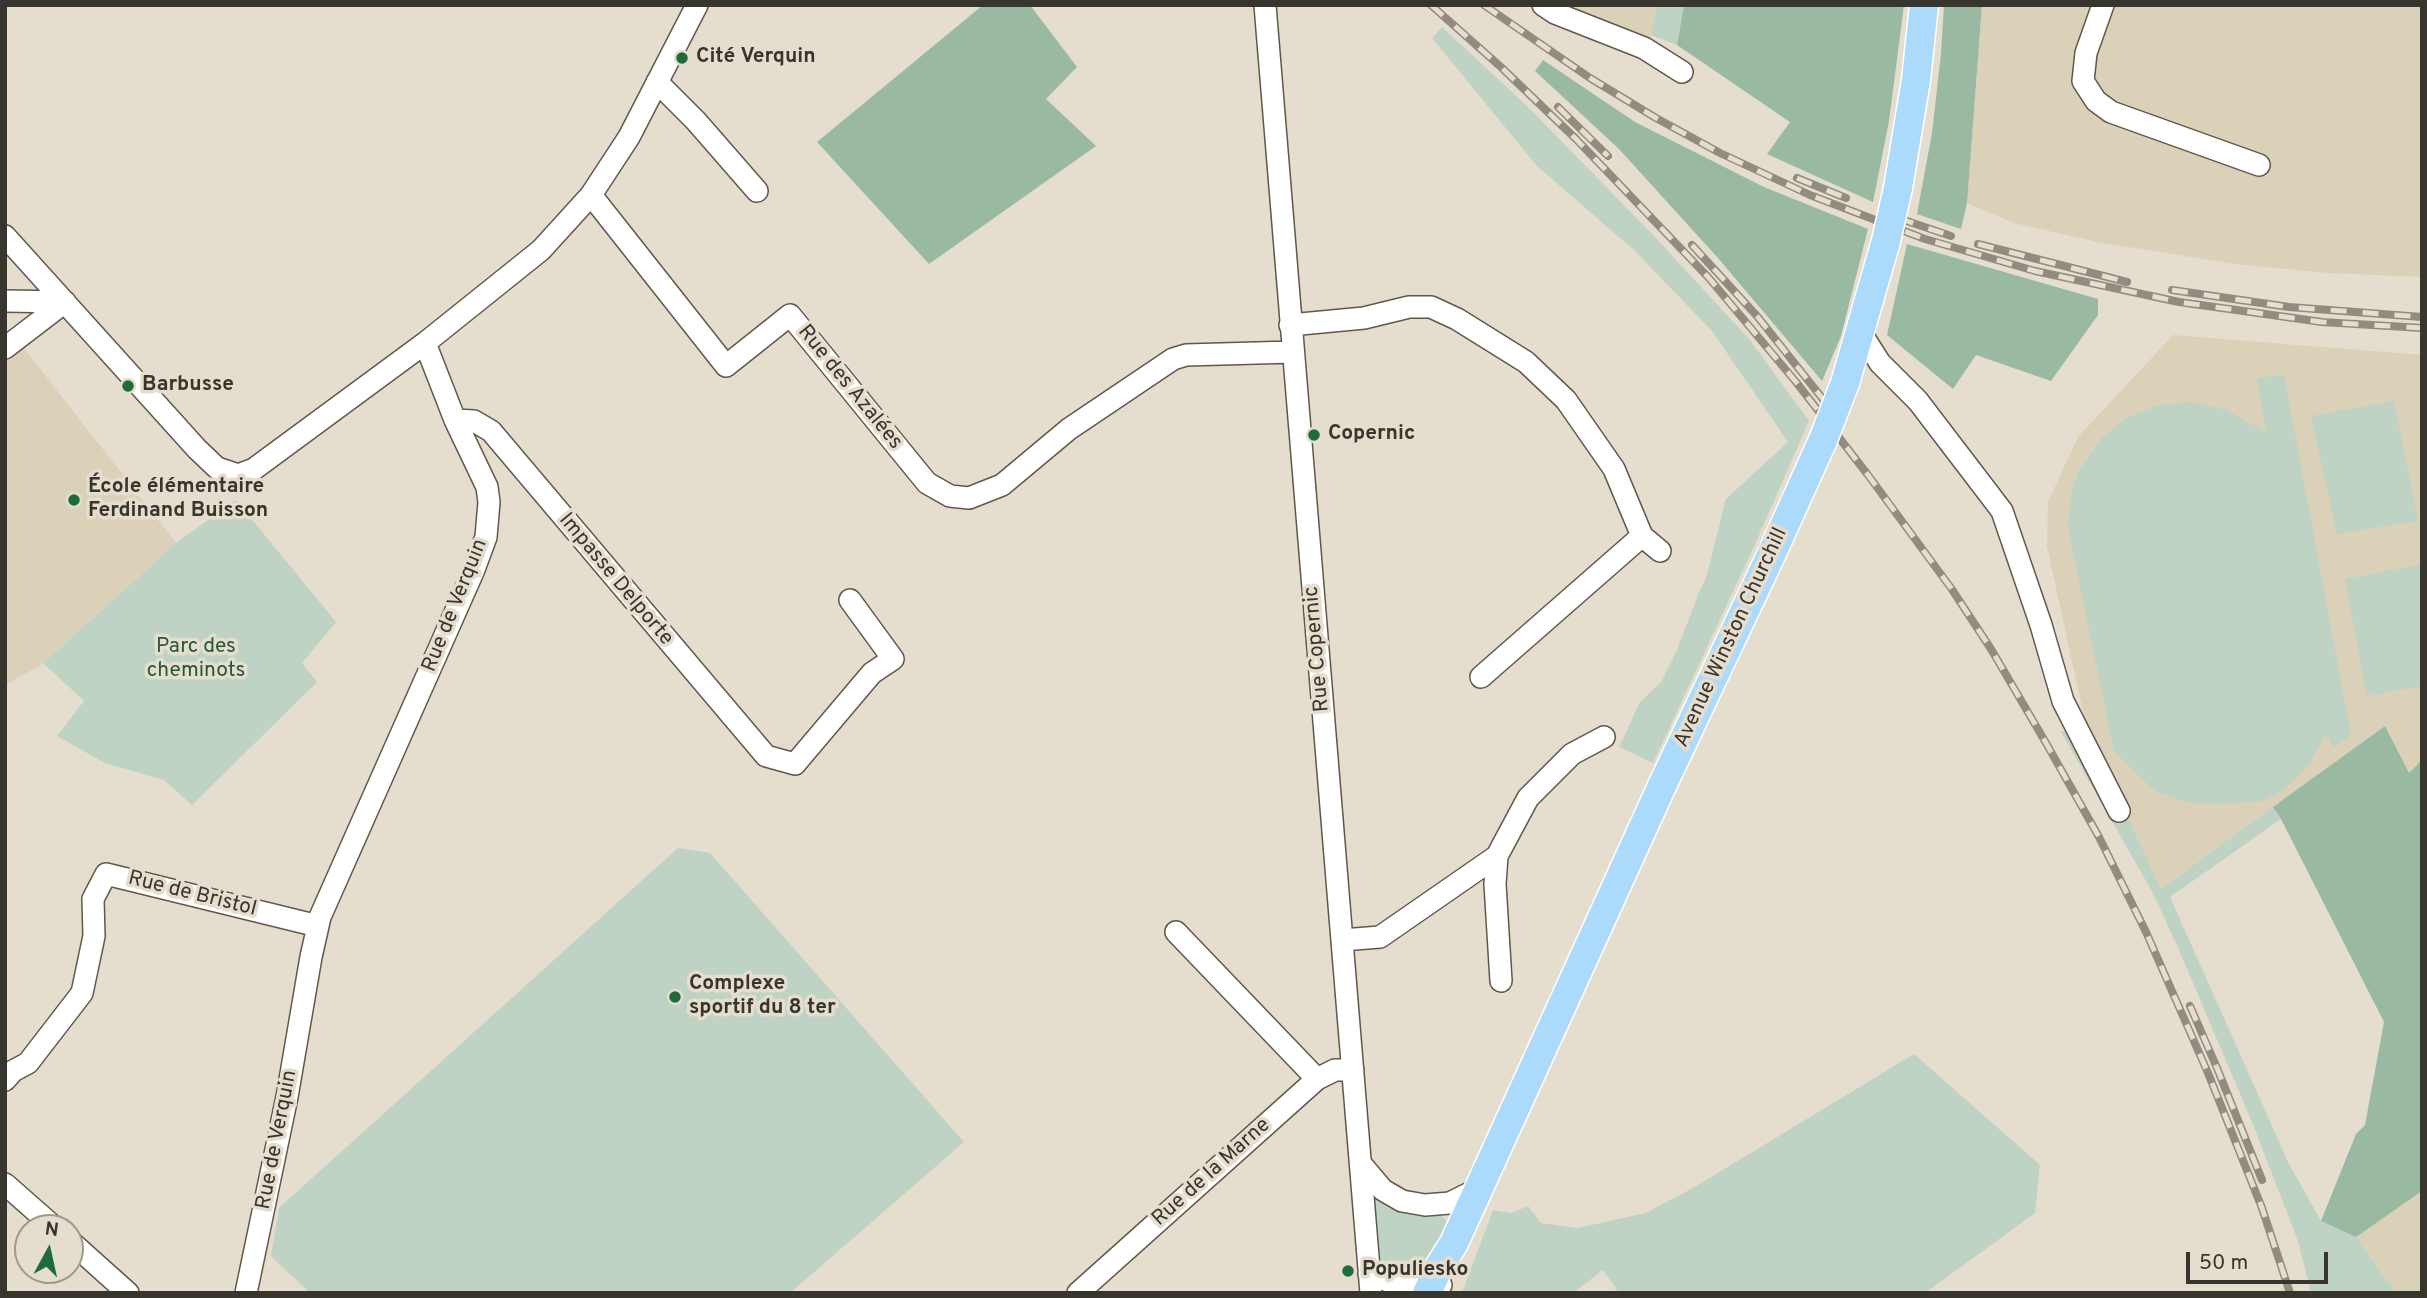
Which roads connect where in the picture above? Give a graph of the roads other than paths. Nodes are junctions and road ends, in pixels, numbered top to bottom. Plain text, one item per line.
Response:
1 (697, 5) edge
2 (1265, 5) edge
3 (1543, 5) edge
4 (1924, 5) edge
5 (2103, 5) edge
6 (1682, 72) dead end
7 (657, 82) junction
8 (2259, 165) dead end
9 (757, 191) dead end
10 (591, 195) junction
11 (5, 236) edge
12 (5, 301) edge
13 (65, 302) junction
14 (1290, 325) junction
15 (1861, 333) junction
16 (425, 343) junction
17 (5, 348) edge
18 (1292, 352) junction
19 (455, 421) junction
20 (520, 468) junction
21 (487, 492) junction
22 (1642, 536) junction
23 (1660, 551) dead end
24 (850, 600) dead end
25 (1481, 677) dead end
26 (1604, 737) dead end
27 (2119, 811) dead end
28 (1497, 856) junction
29 (318, 926) junction
30 (1176, 932) dead end
31 (1342, 940) junction
32 (1501, 981) dead end
33 (1353, 1070) junction
34 (1317, 1079) junction
35 (5, 1080) edge
36 (1361, 1164) junction
37 (5, 1185) edge
38 (1478, 1189) junction
39 (39, 1214) edge
40 (84, 1254) edge
41 (1370, 1283) edge
42 (1436, 1290) edge
43 (128, 1293) edge
44 (246, 1293) edge
45 (1078, 1293) edge

1 - 7 street
2 - 14 street, Rue Copernic
3 - 6 street
4 - 15 main road, Avenue Winston Churchill, bridge
5 - 8 street
7 - 9 street
7 - 10 street
10 - 16 street
10 - 18 street, Rue des Azalées
11 - 13 street
12 - 13 street
13 - 16 street
13 - 17 street
14 - 18 street, Rue Copernic
14 - 22 street
15 - 27 street
15 - 38 main road, Avenue Winston Churchill, bridge
16 - 19 street, Rue de Verquin
18 - 31 street, Rue Copernic
19 - 20 street, Impasse Delporte
19 - 21 street, Rue de Verquin
20 - 21 street
20 - 24 street, Impasse Delporte
21 - 29 street, Rue de Verquin
22 - 23 street
22 - 25 street
26 - 28 street
28 - 31 street
28 - 32 street
29 - 35 street, Rue de Bristol
29 - 44 street, Rue de Verquin
30 - 34 street
31 - 33 street, Rue Copernic
33 - 34 street, Rue de la Marne
33 - 36 street, Rue Copernic
34 - 45 street, Rue de la Marne
36 - 38 street
36 - 41 street, Rue Copernic
37 - 39 street
38 - 42 main road, Avenue Winston Churchill
40 - 43 street
41 - 42 street

